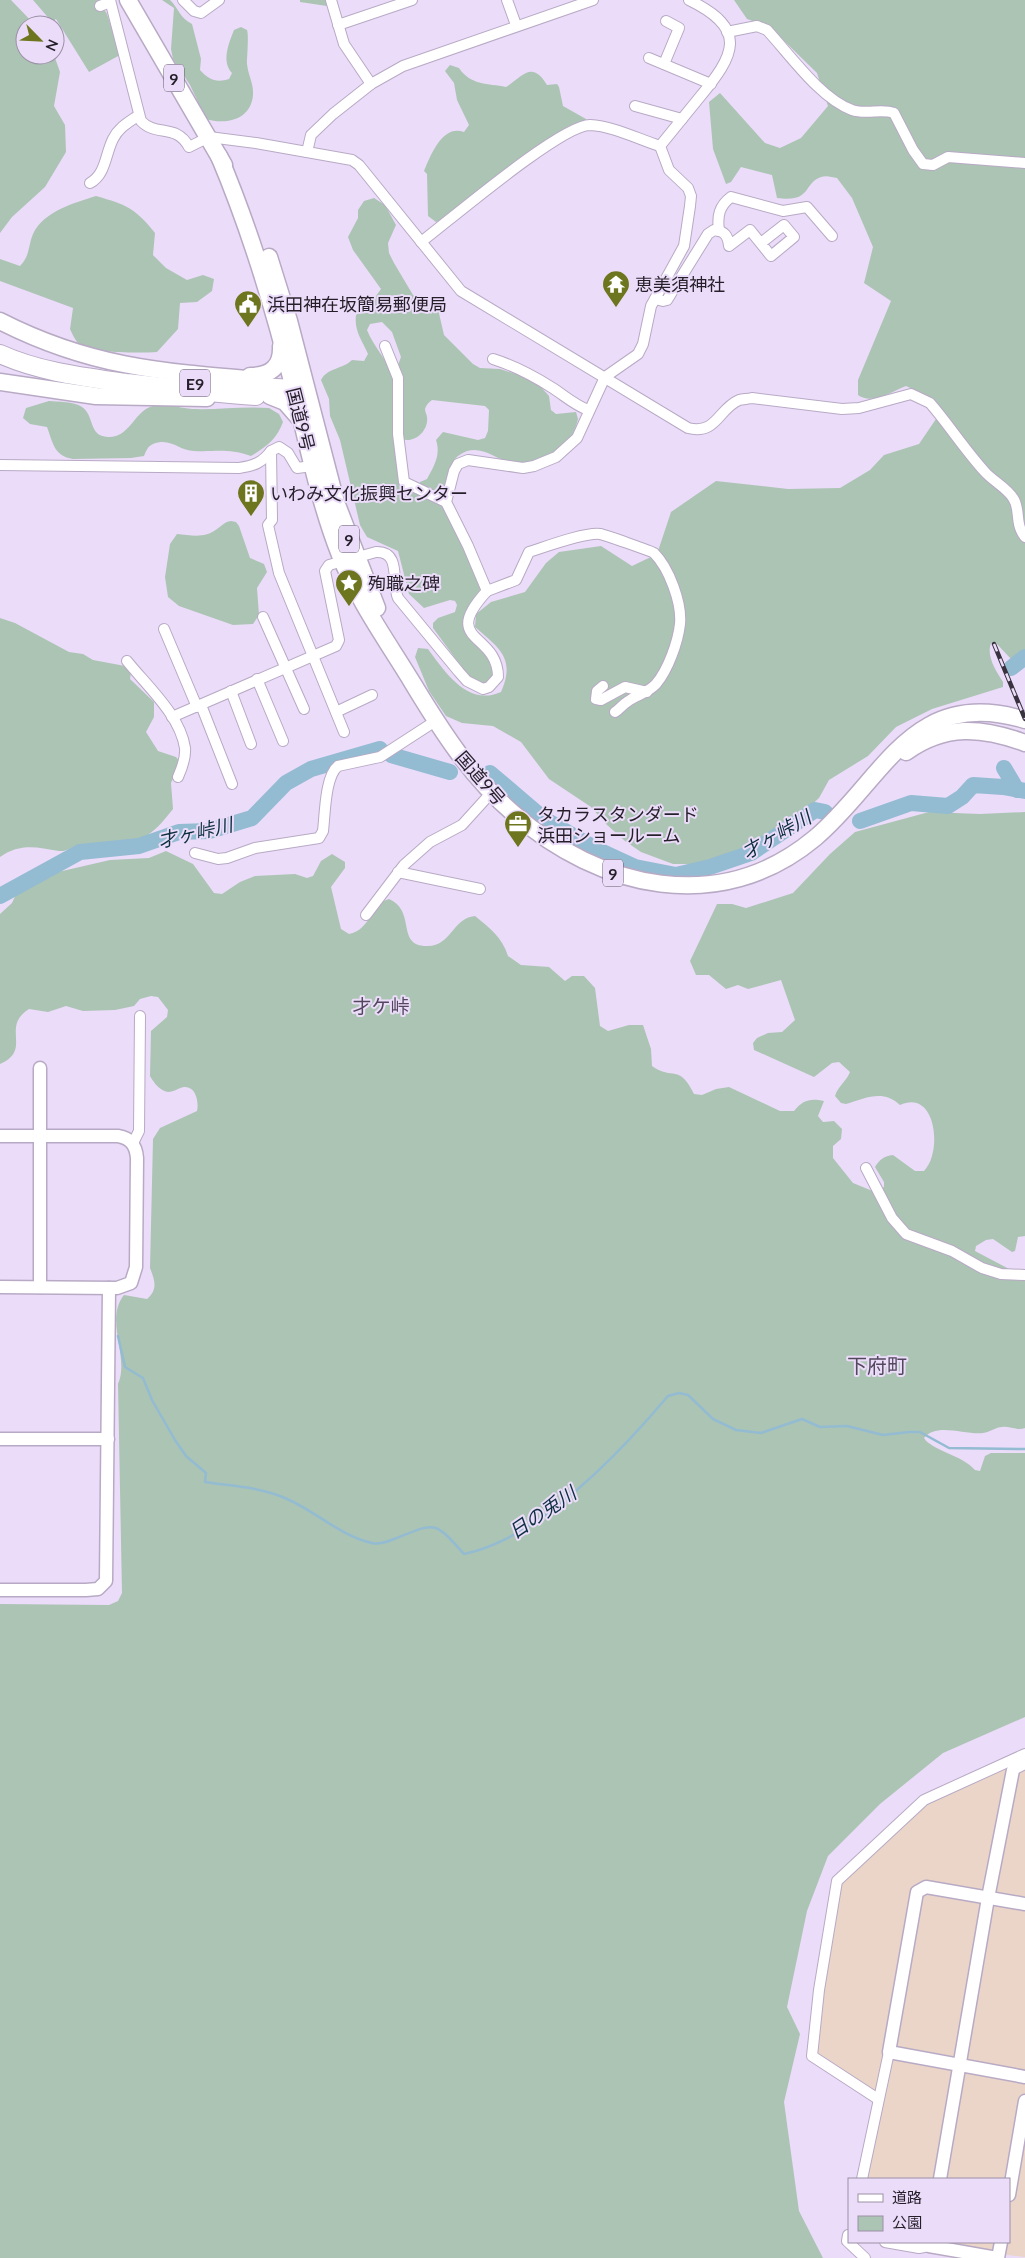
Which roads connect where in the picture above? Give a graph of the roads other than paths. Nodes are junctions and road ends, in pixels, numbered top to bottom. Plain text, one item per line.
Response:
1 (128, 0) edge
2 (183, 0) edge
3 (219, 0) edge
4 (331, 0) edge
5 (412, 0) edge
6 (507, 0) edge
7 (593, 0) edge
8 (689, 0) edge
9 (107, 3) edge
10 (666, 21) dead end
11 (338, 26) junction
12 (516, 26) junction
13 (727, 32) junction
14 (650, 58) dead end
15 (664, 64) junction
16 (372, 84) junction
17 (711, 84) junction
18 (635, 106) dead end
19 (139, 116) junction
20 (682, 120) junction
21 (209, 138) junction
22 (660, 146) junction
23 (307, 152) junction
24 (218, 156) junction
25 (1025, 162) edge
26 (90, 184) dead end
27 (719, 231) junction
28 (832, 236) dead end
29 (421, 242) junction
30 (761, 243) dead end
31 (655, 299) junction
32 (0, 321) edge
33 (280, 338) junction
34 (385, 346) dead end
35 (0, 354) edge
36 (493, 359) dead end
37 (228, 376) junction
38 (604, 377) junction
39 (97, 379) junction
40 (0, 382) edge
41 (300, 388) junction
42 (263, 396) junction
43 (588, 410) junction
44 (300, 422) junction
45 (272, 451) junction
46 (0, 466) edge
47 (312, 466) junction
48 (446, 502) junction
49 (1025, 537) edge
50 (349, 558) junction
51 (487, 591) junction
52 (263, 617) dead end
53 (164, 628) dead end
54 (312, 656) junction
55 (127, 661) dead end
56 (285, 667) junction
57 (257, 679) junction
58 (603, 686) dead end
59 (231, 691) junction
60 (647, 692) junction
61 (372, 695) dead end
62 (199, 706) junction
63 (304, 709) dead end
64 (336, 712) junction
65 (615, 712) dead end
66 (172, 717) junction
67 (1019, 718) edge
68 (437, 720) junction
69 (344, 732) dead end
70 (283, 741) dead end
71 (1025, 743) edge
72 (252, 744) dead end
73 (178, 778) dead end
74 (870, 778) junction
75 (232, 784) dead end
76 (491, 793) junction
77 (194, 852) dead end
78 (398, 872) junction
79 (480, 889) dead end
80 (366, 915) dead end
81 (140, 1016) dead end
82 (40, 1068) dead end
83 (0, 1136) edge
84 (41, 1136) junction
85 (133, 1143) junction
86 (866, 1168) dead end
87 (1025, 1276) edge
88 (0, 1287) edge
89 (40, 1287) junction
90 (108, 1288) junction
91 (0, 1439) edge
92 (108, 1439) junction
93 (0, 1590) edge
94 (1025, 1754) edge
95 (1019, 1767) edge
96 (988, 1898) junction
97 (1025, 1904) edge
98 (889, 2052) junction
99 (959, 2065) junction
100 (1025, 2077) edge
101 (878, 2099) junction
102 (1025, 2100) edge
103 (862, 2178) edge
104 (940, 2178) edge
105 (1010, 2190) edge
106 (849, 2243) edge
107 (891, 2243) edge
108 (1001, 2243) edge
109 (929, 2244) edge
110 (865, 2258) edge
111 (998, 2258) edge

1 - 21 highway, 国道9号 / 9
2 - 3 street
4 - 11 street
5 - 11 street
6 - 12 street
7 - 12 street
8 - 13 street
9 - 19 street
10 - 15 street
11 - 16 street
12 - 16 street
13 - 17 street
13 - 25 street
14 - 15 street
15 - 17 street
16 - 23 street
17 - 20 street
18 - 20 street
19 - 21 street
19 - 26 street
20 - 22 street
21 - 23 street
21 - 24 highway, 国道9号 / 9
22 - 29 street
22 - 31 street
23 - 29 street
24 - 33 highway, 国道9号 / 9
24 - 41 highway, 国道9号 / 9
27 - 28 street
27 - 30 street
27 - 31 street
29 - 38 street
31 - 38 street
32 - 37 highway
33 - 37 highway
33 - 41 highway, 国道9号 / 9
34 - 48 street
35 - 39 highway, E9
36 - 43 street
37 - 41 highway
38 - 43 street
38 - 49 street
39 - 41 highway, E9
39 - 42 highway, E9
40 - 42 highway
41 - 42 highway
41 - 44 highway, 国道9号 / 9
41 - 50 highway, 国道9号 / 9
42 - 44 highway
43 - 48 street
44 - 47 highway, 国道9号 / 9
45 - 46 street
45 - 47 street
45 - 54 street
47 - 50 highway, 国道9号 / 9
48 - 51 street
50 - 51 street
50 - 54 street
50 - 68 highway, 国道9号 / 9
51 - 60 street
52 - 56 street
53 - 62 street
54 - 56 street
54 - 64 street
55 - 66 street
56 - 57 street
56 - 63 street
57 - 59 street
57 - 70 street
58 - 60 street
59 - 62 street
59 - 72 street
60 - 65 street
61 - 64 street
62 - 66 street
62 - 75 street
64 - 69 street
66 - 73 street
67 - 74 highway, 国道9号 / 9
68 - 76 highway, 国道9号 / 9
68 - 77 street
71 - 74 highway, 国道9号 / 9
74 - 76 highway, 国道9号 / 9
76 - 78 street
78 - 79 street
78 - 80 street
81 - 85 street
82 - 84 street
83 - 84 street
84 - 85 street
84 - 89 street
85 - 90 street
86 - 87 street
88 - 89 street
89 - 90 street
90 - 92 street
91 - 92 street
92 - 93 street
94 - 101 street
95 - 96 street
96 - 97 street
96 - 98 street
96 - 99 street
98 - 99 street
98 - 101 street
99 - 100 street
99 - 104 street
101 - 103 street
102 - 105 street
106 - 110 street
107 - 109 street
108 - 111 street
109 - 111 street

